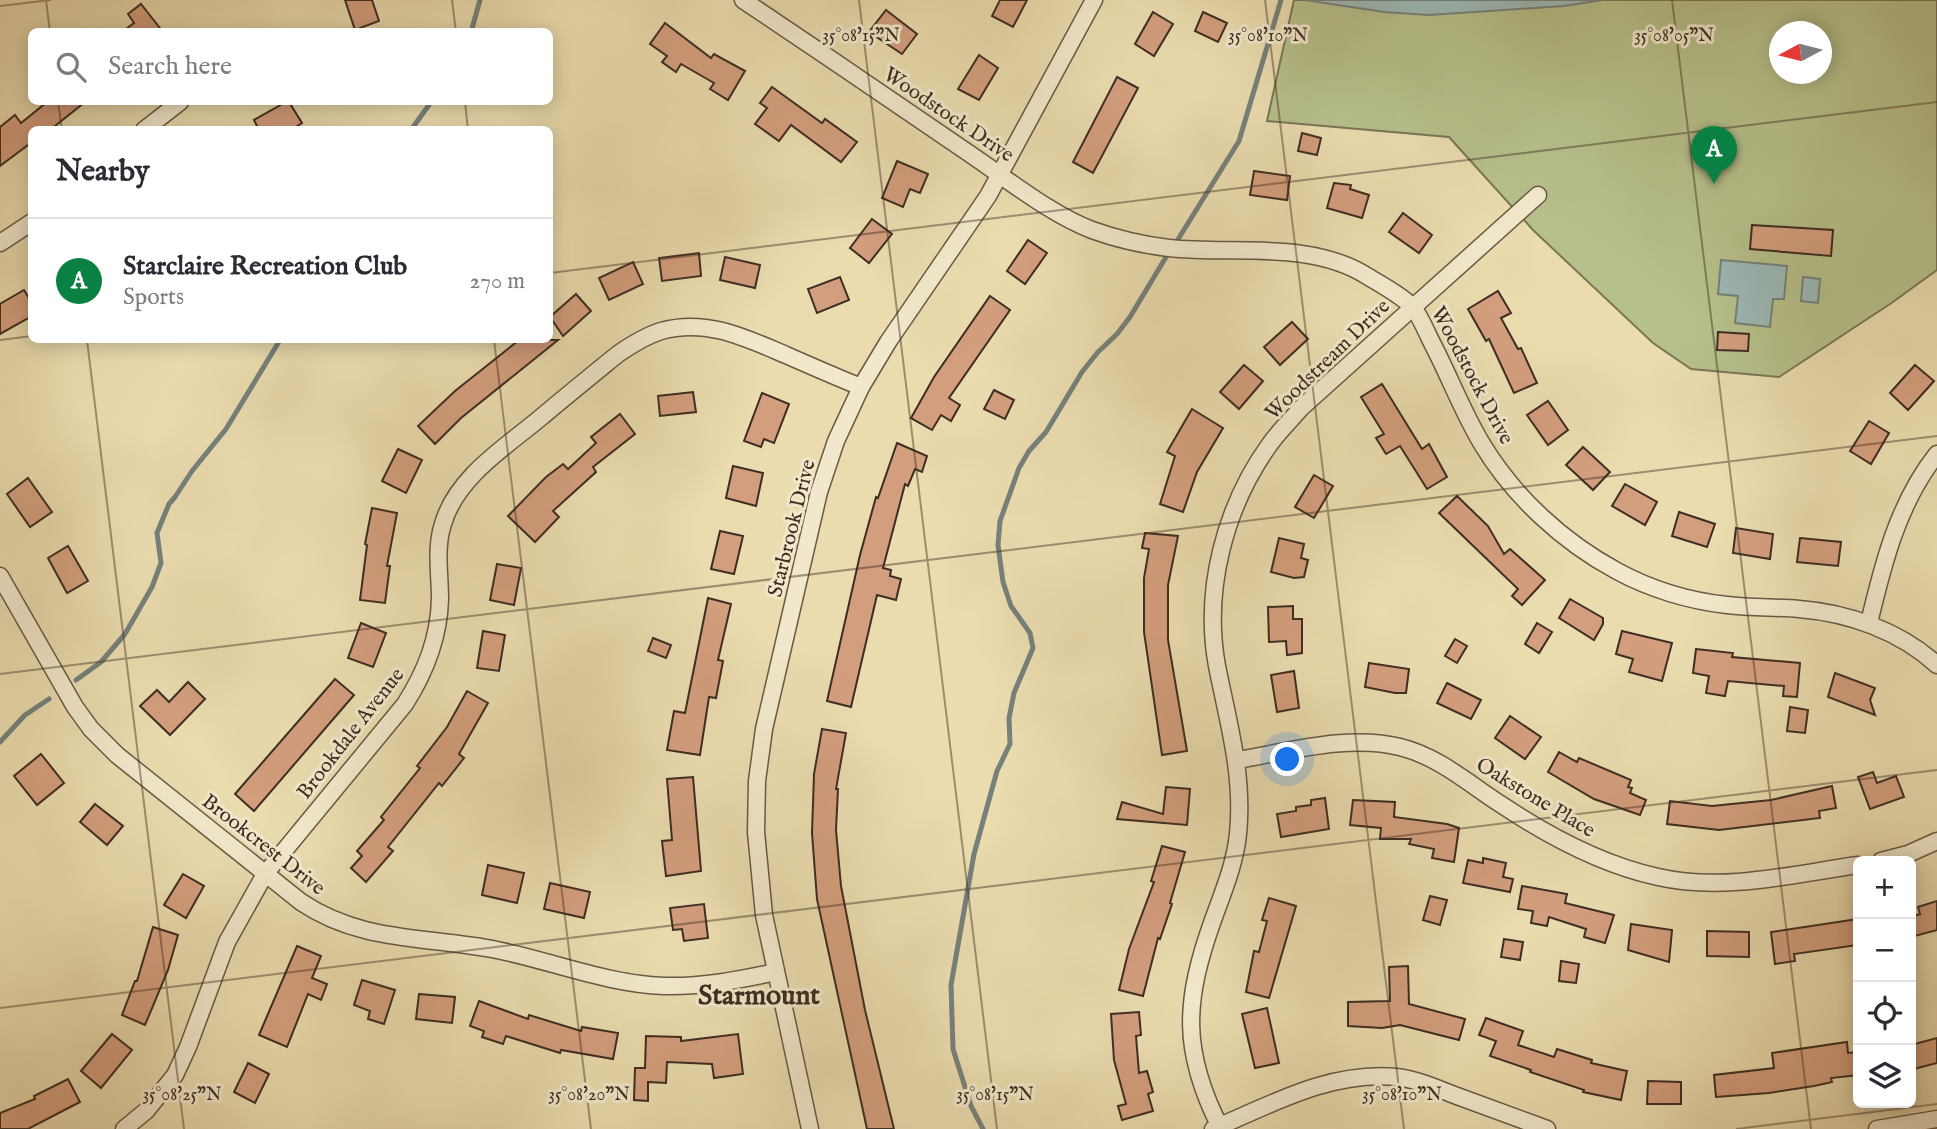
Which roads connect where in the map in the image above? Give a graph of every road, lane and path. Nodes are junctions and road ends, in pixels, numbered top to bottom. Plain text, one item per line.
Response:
1 (743, 0) edge
2 (1094, 0) edge
3 (176, 105) edge
4 (149, 126) edge
5 (1000, 174) junction
6 (1538, 195) dead end
7 (28, 225) edge
8 (0, 243) edge
9 (1413, 307) junction
10 (861, 387) junction
11 (1937, 454) edge
12 (0, 576) edge
13 (1869, 623) junction
14 (1937, 665) edge
15 (1237, 760) junction
16 (1937, 841) edge
17 (1900, 856) edge
18 (1853, 866) edge
19 (265, 874) junction
20 (776, 972) junction
21 (1937, 1119) edge
22 (1218, 1128) edge
23 (124, 1129) edge
24 (810, 1129) edge
25 (1548, 1129) edge
26 (1877, 1129) edge

1 - 5 street, Woodstock Drive
2 - 5 street, Starbrook Drive
3 - 4 street
5 - 9 street, Woodstock Drive
5 - 10 street, Starbrook Drive
6 - 9 street, Woodstream Drive
7 - 8 street
9 - 13 street, Woodstock Drive
9 - 15 street, Woodstream Drive
10 - 19 street, Brookdale Avenue
10 - 20 street, Starbrook Drive
11 - 13 street
12 - 19 street, Brookcrest Drive
13 - 14 street, Woodstock Drive
15 - 18 street, Oakstone Place
15 - 22 street, Woodstream Drive
16 - 17 street
19 - 20 street, Brookcrest Drive
19 - 23 street, Brookdale Avenue
20 - 24 street, Starbrook Drive
21 - 26 street
22 - 25 street

